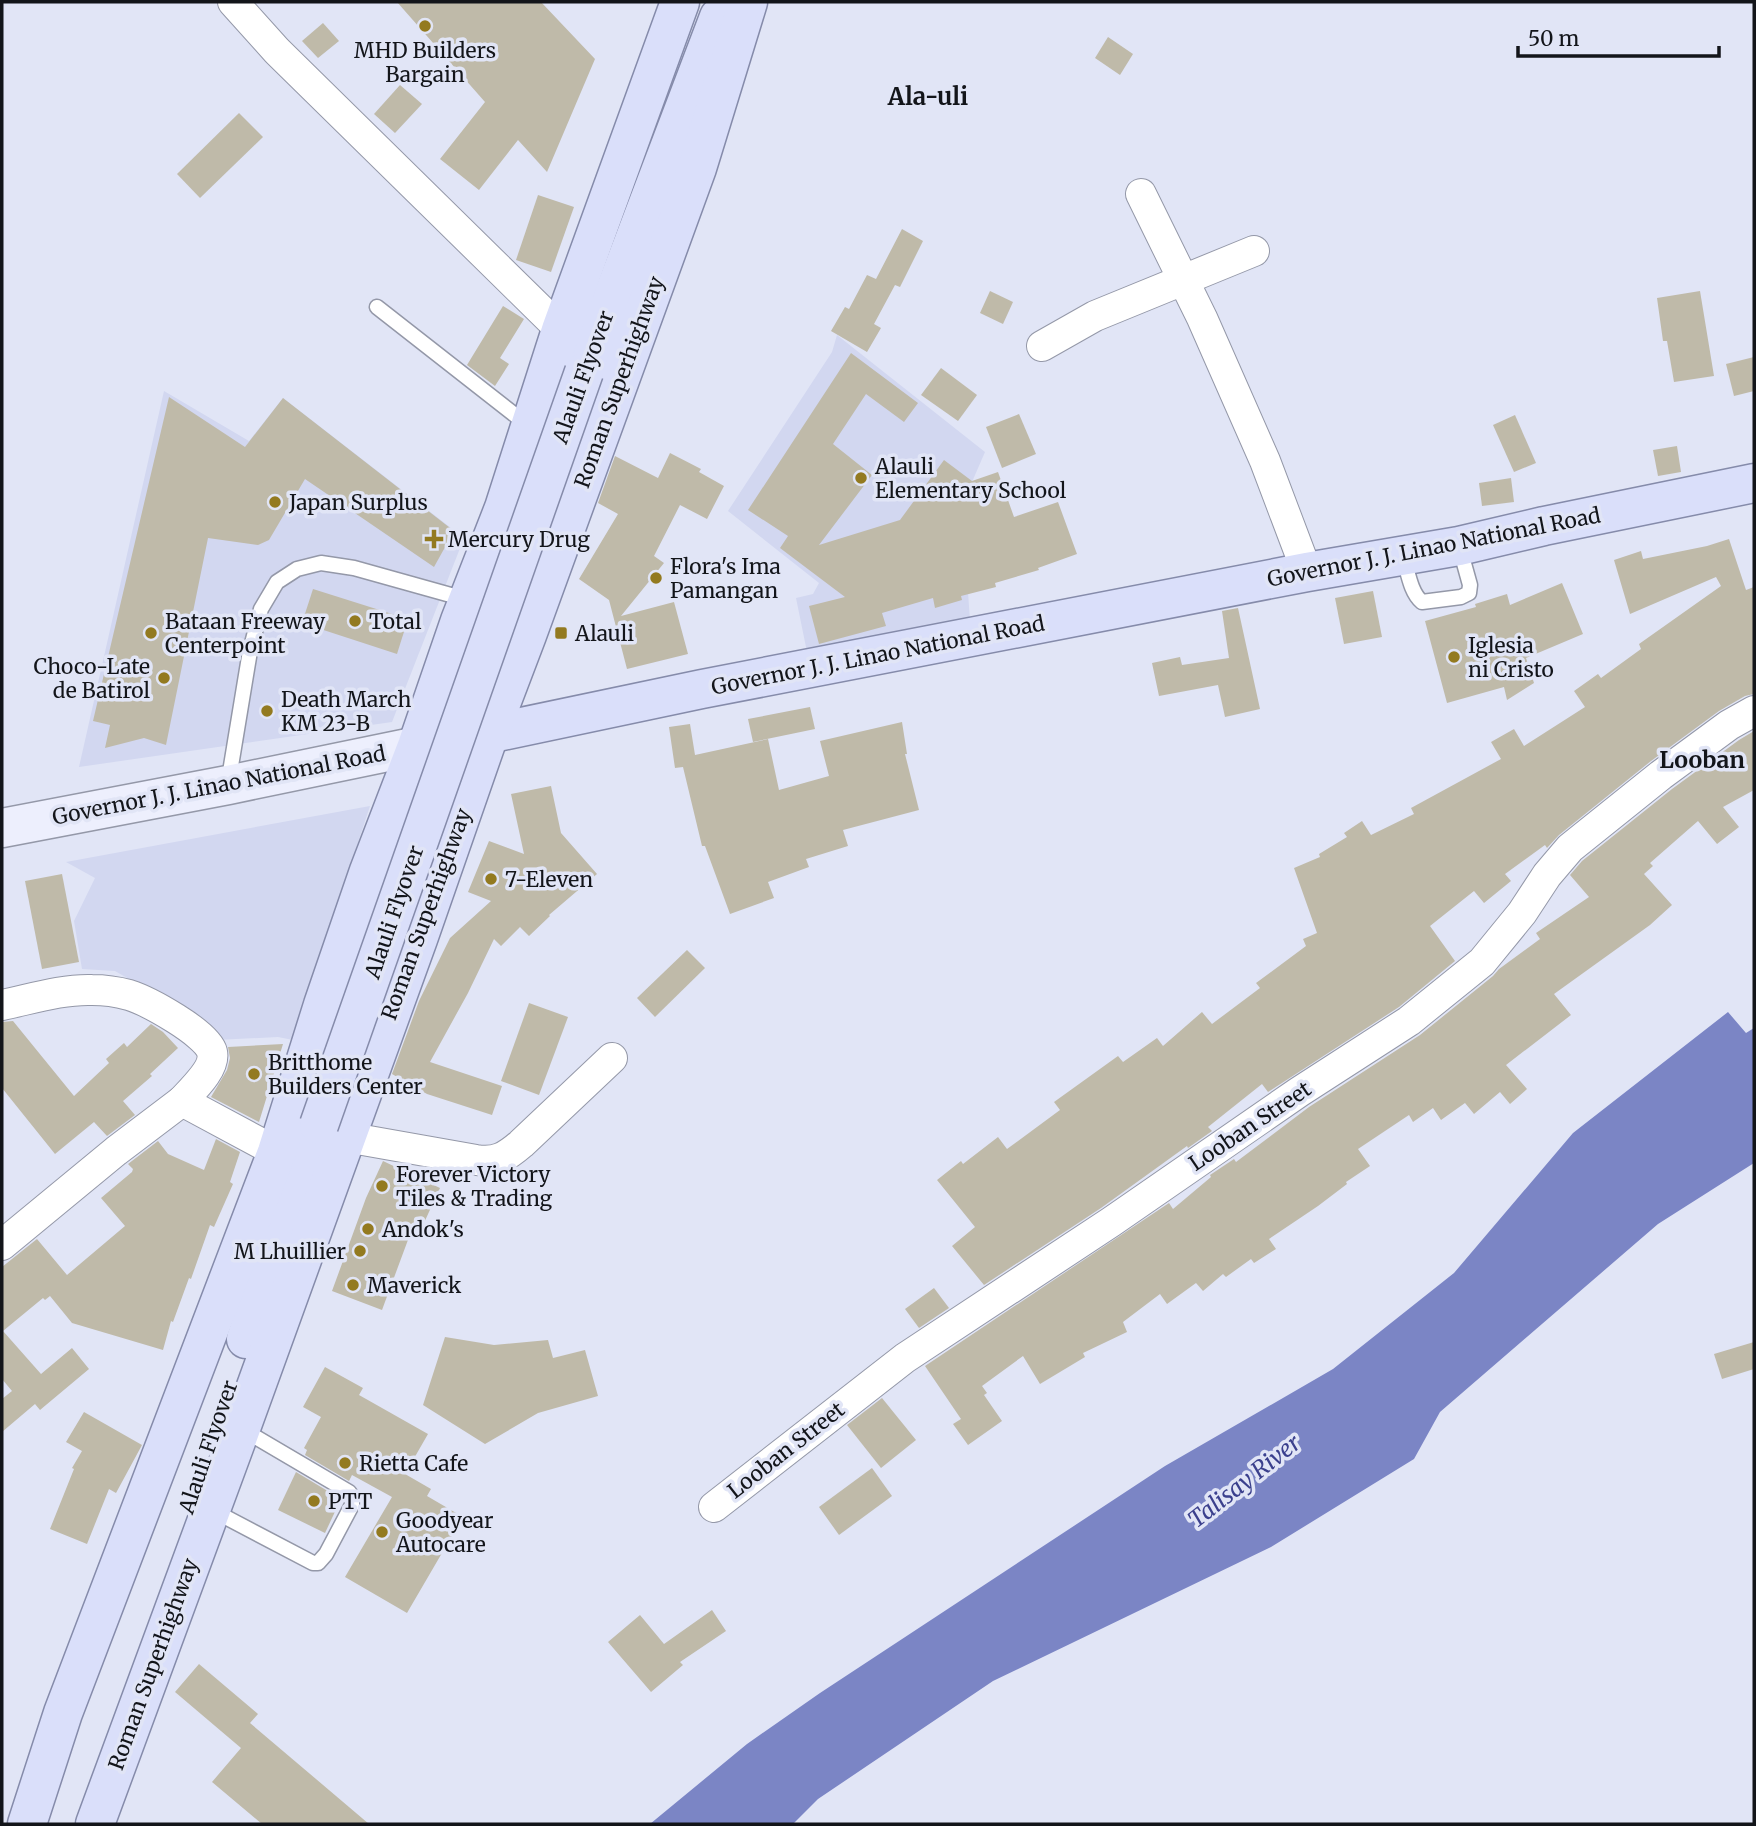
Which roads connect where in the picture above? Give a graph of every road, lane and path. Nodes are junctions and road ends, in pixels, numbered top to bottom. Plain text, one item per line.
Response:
1 (233, 2) edge
2 (680, 2) edge
3 (699, 2) edge
4 (725, 2) edge
5 (748, 2) edge
6 (1141, 194) dead end
7 (1254, 251) dead end
8 (1183, 281) junction
9 (377, 307) dead end
10 (1042, 346) dead end
11 (570, 355) junction
12 (530, 427) junction
13 (1754, 483) edge
14 (1459, 546) junction
15 (1403, 555) junction
16 (1307, 572) junction
17 (468, 600) junction
18 (1754, 711) edge
19 (489, 735) junction
20 (417, 746) junction
21 (228, 785) junction
22 (2, 828) edge
23 (2, 1005) edge
24 (612, 1058) dead end
25 (182, 1101) junction
26 (323, 1126) junction
27 (276, 1152) junction
28 (2, 1245) edge
29 (241, 1428) junction
30 (714, 1507) dead end
31 (210, 1510) junction
32 (27, 1824) edge
33 (51, 1824) edge
34 (69, 1824) edge
35 (95, 1824) edge

1 - 11 street
2 - 11 main road
3 - 11 main road, Alauli Flyover
4 - 11 main road, Alauli Flyover
5 - 19 main road, Roman Superhighway
6 - 8 street
7 - 8 street
8 - 10 street
8 - 16 street
9 - 12 lane
11 - 12 main road
11 - 26 main road, Alauli Flyover, bridge
12 - 17 main road
13 - 14 main road, Governor J. J. Linao National Road
14 - 15 main road, Governor J. J. Linao National Road
14 - 15 lane
15 - 16 main road, Governor J. J. Linao National Road
16 - 19 main road, Governor J. J. Linao National Road
17 - 20 main road
17 - 21 lane
18 - 30 street, Looban Street
19 - 20 main road, Governor J. J. Linao National Road
19 - 26 main road, Roman Superhighway
20 - 21 main road, Governor J. J. Linao National Road
20 - 27 main road
21 - 22 main road, Governor J. J. Linao National Road
23 - 25 street
24 - 26 street
25 - 27 street
25 - 28 street
26 - 29 main road, Roman Superhighway
26 - 33 main road, Alauli Flyover
26 - 34 main road, Alauli Flyover
27 - 32 main road
29 - 31 main road, Roman Superhighway
29 - 31 lane
31 - 35 main road, Roman Superhighway

